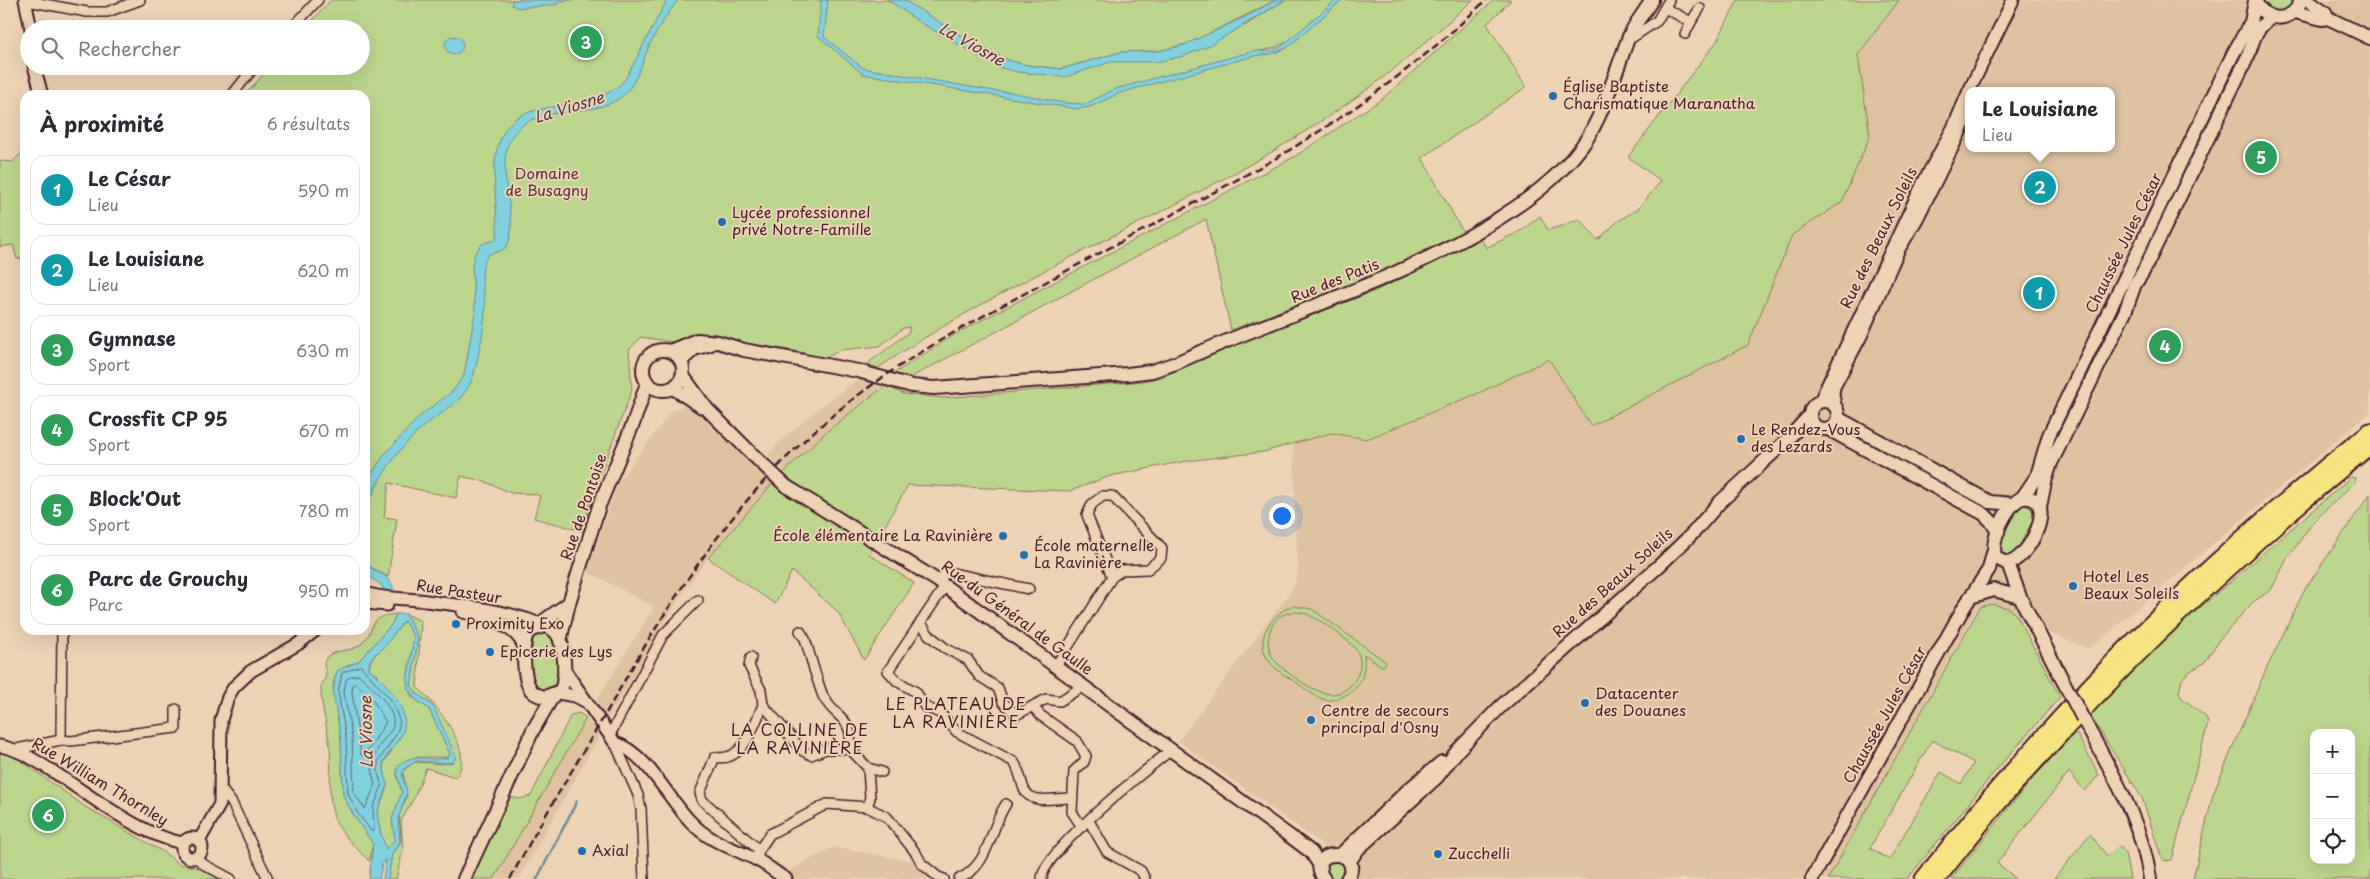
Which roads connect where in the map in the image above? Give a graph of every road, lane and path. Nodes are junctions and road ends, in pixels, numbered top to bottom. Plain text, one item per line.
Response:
1 (140, 0) edge
2 (318, 0) edge
3 (1652, 0) edge
4 (2013, 0) edge
5 (2021, 0) edge
6 (2255, 0) edge
7 (2301, 0) edge
8 (2308, 0) edge
9 (26, 1) edge
10 (1664, 3) edge
11 (1700, 8) dead end
12 (2294, 12) junction
13 (2272, 17) junction
14 (2328, 18) junction
15 (29, 20) edge
16 (299, 20) edge
17 (1691, 22) junction
18 (1685, 34) dead end
19 (2370, 38) edge
20 (1624, 52) junction
21 (36, 75) edge
22 (248, 75) edge
23 (1971, 87) edge
24 (1979, 87) edge
25 (41, 90) edge
26 (236, 90) edge
27 (1965, 101) edge
28 (1965, 122) edge
29 (718, 342) junction
30 (670, 351) junction
31 (681, 361) junction
32 (683, 376) junction
33 (646, 383) junction
34 (667, 389) junction
35 (1820, 401) junction
36 (707, 409) junction
37 (1836, 412) junction
38 (1810, 416) junction
39 (633, 424) junction
40 (1823, 429) junction
41 (2370, 431) edge
42 (1788, 439) junction
43 (2370, 446) edge
44 (2017, 501) junction
45 (2040, 507) junction
46 (1998, 532) junction
47 (2006, 559) junction
48 (1112, 577) junction
49 (941, 583) junction
50 (1029, 589) dead end
51 (370, 596) edge
52 (1970, 597) junction
53 (2020, 598) junction
54 (698, 600) dead end
55 (380, 601) junction
56 (370, 602) edge
57 (408, 603) junction
58 (569, 603) junction
59 (921, 623) junction
60 (539, 627) junction
61 (800, 631) dead end
62 (62, 635) edge
63 (310, 635) edge
64 (560, 641) junction
65 (523, 645) junction
66 (751, 657) dead end
67 (1055, 667) junction
68 (564, 669) junction
69 (1083, 686) junction
70 (530, 688) junction
71 (556, 694) junction
72 (588, 703) junction
73 (763, 705) junction
74 (1033, 706) junction
75 (176, 709) dead end
76 (533, 730) junction
77 (612, 739) junction
78 (61, 740) junction
79 (0, 746) edge
80 (17, 749) junction
81 (850, 749) junction
82 (1171, 750) junction
83 (868, 768) junction
84 (882, 772) dead end
85 (222, 790) junction
86 (1072, 798) junction
87 (1006, 804) dead end
88 (867, 807) junction
89 (1085, 824) junction
90 (199, 841) junction
91 (184, 843) junction
92 (1311, 852) junction
93 (758, 855) junction
94 (196, 857) junction
95 (1344, 867) edge
96 (1322, 875) edge
97 (231, 879) edge
98 (268, 879) edge
99 (464, 879) edge
100 (644, 879) edge
101 (786, 879) edge
102 (944, 879) edge
103 (959, 879) edge
104 (1042, 879) edge
105 (1145, 879) edge
106 (1812, 879) edge
107 (1923, 879) edge
108 (1937, 879) edge
109 (2150, 879) edge

1 - 9 street
2 - 16 street
3 - 20 main road, Rue des Patis
4 - 23 street, Rue des Beaux Soleils
5 - 24 street
6 - 13 main road
6 - 44 main road, Chaussée Jules César
7 - 12 main road
8 - 14 main road
9 - 15 street
10 - 17 street
10 - 20 main road, Rue des Patis
11 - 17 street
12 - 13 main road
12 - 14 main road
13 - 45 main road, Chaussée Jules César
14 - 19 main road
17 - 18 street
20 - 29 main road, Rue des Patis
21 - 25 street
22 - 26 street
27 - 35 street, Rue des Beaux Soleils
28 - 37 street, Rue des Beaux Soleils
29 - 30 main road, Rue des Patis
29 - 31 main road
30 - 31 main road
30 - 33 main road
31 - 32 main road
32 - 34 main road
32 - 36 main road, Rue du Général de Gaulle
33 - 34 main road
33 - 39 main road, Rue de Pontoise
34 - 36 main road, Rue du Général de Gaulle
34 - 39 main road, Rue de Pontoise
35 - 37 main road
35 - 38 main road
36 - 49 main road, Rue du Général de Gaulle, bridge
37 - 40 main road
37 - 44 main road
38 - 40 main road
38 - 42 main road, Rue des Beaux Soleils
39 - 58 main road, Rue de Pontoise
40 - 42 main road, Rue des Beaux Soleils
40 - 46 main road
41 - 107 highway
42 - 95 main road, Rue des Beaux Soleils
43 - 108 highway
44 - 45 main road
44 - 46 main road, Chaussée Jules César
45 - 47 main road, Chaussée Jules César
46 - 47 main road, Chaussée Jules César
47 - 52 main road, Chaussée Jules César
47 - 53 main road, Chaussée Jules César
48 - 48 street
48 - 67 street
49 - 50 street
49 - 59 street
49 - 67 main road, Rue du Général de Gaulle
51 - 55 street, Rue Pasteur
52 - 53 main road
52 - 106 main road, Chaussée Jules César
53 - 109 main road, bridge
54 - 77 street
55 - 56 street, Rue Pasteur
55 - 57 street, Rue Pasteur
57 - 60 street, Rue Pasteur
57 - 65 street, Rue Pasteur
58 - 60 main road
58 - 64 main road, Rue de Pontoise
59 - 74 street
59 - 86 street
60 - 64 main road
60 - 65 main road
61 - 81 street
62 - 78 street
63 - 85 street
64 - 68 main road
65 - 70 main road
66 - 73 street
67 - 69 main road, Rue du Général de Gaulle
68 - 71 main road
68 - 72 street
69 - 74 street
69 - 82 main road, Rue du Général de Gaulle
70 - 71 main road
70 - 76 main road
71 - 72 street
71 - 76 main road
72 - 77 street
73 - 81 street
73 - 93 street
74 - 86 street
75 - 78 street
76 - 99 main road
77 - 93 street
77 - 100 street
78 - 80 street
79 - 80 street, Rue William Thornley
80 - 91 street, Rue William Thornley
81 - 83 street
82 - 89 street
82 - 92 main road, Rue du Général de Gaulle
83 - 84 street
83 - 88 street
85 - 90 street
85 - 98 street
86 - 89 street
87 - 103 street
88 - 93 street
88 - 102 street
89 - 104 street
89 - 105 street
90 - 91 street
90 - 94 street
91 - 94 street
92 - 95 main road
92 - 96 main road
93 - 101 street
94 - 97 street
95 - 96 main road, Rue des Beaux Soleils

